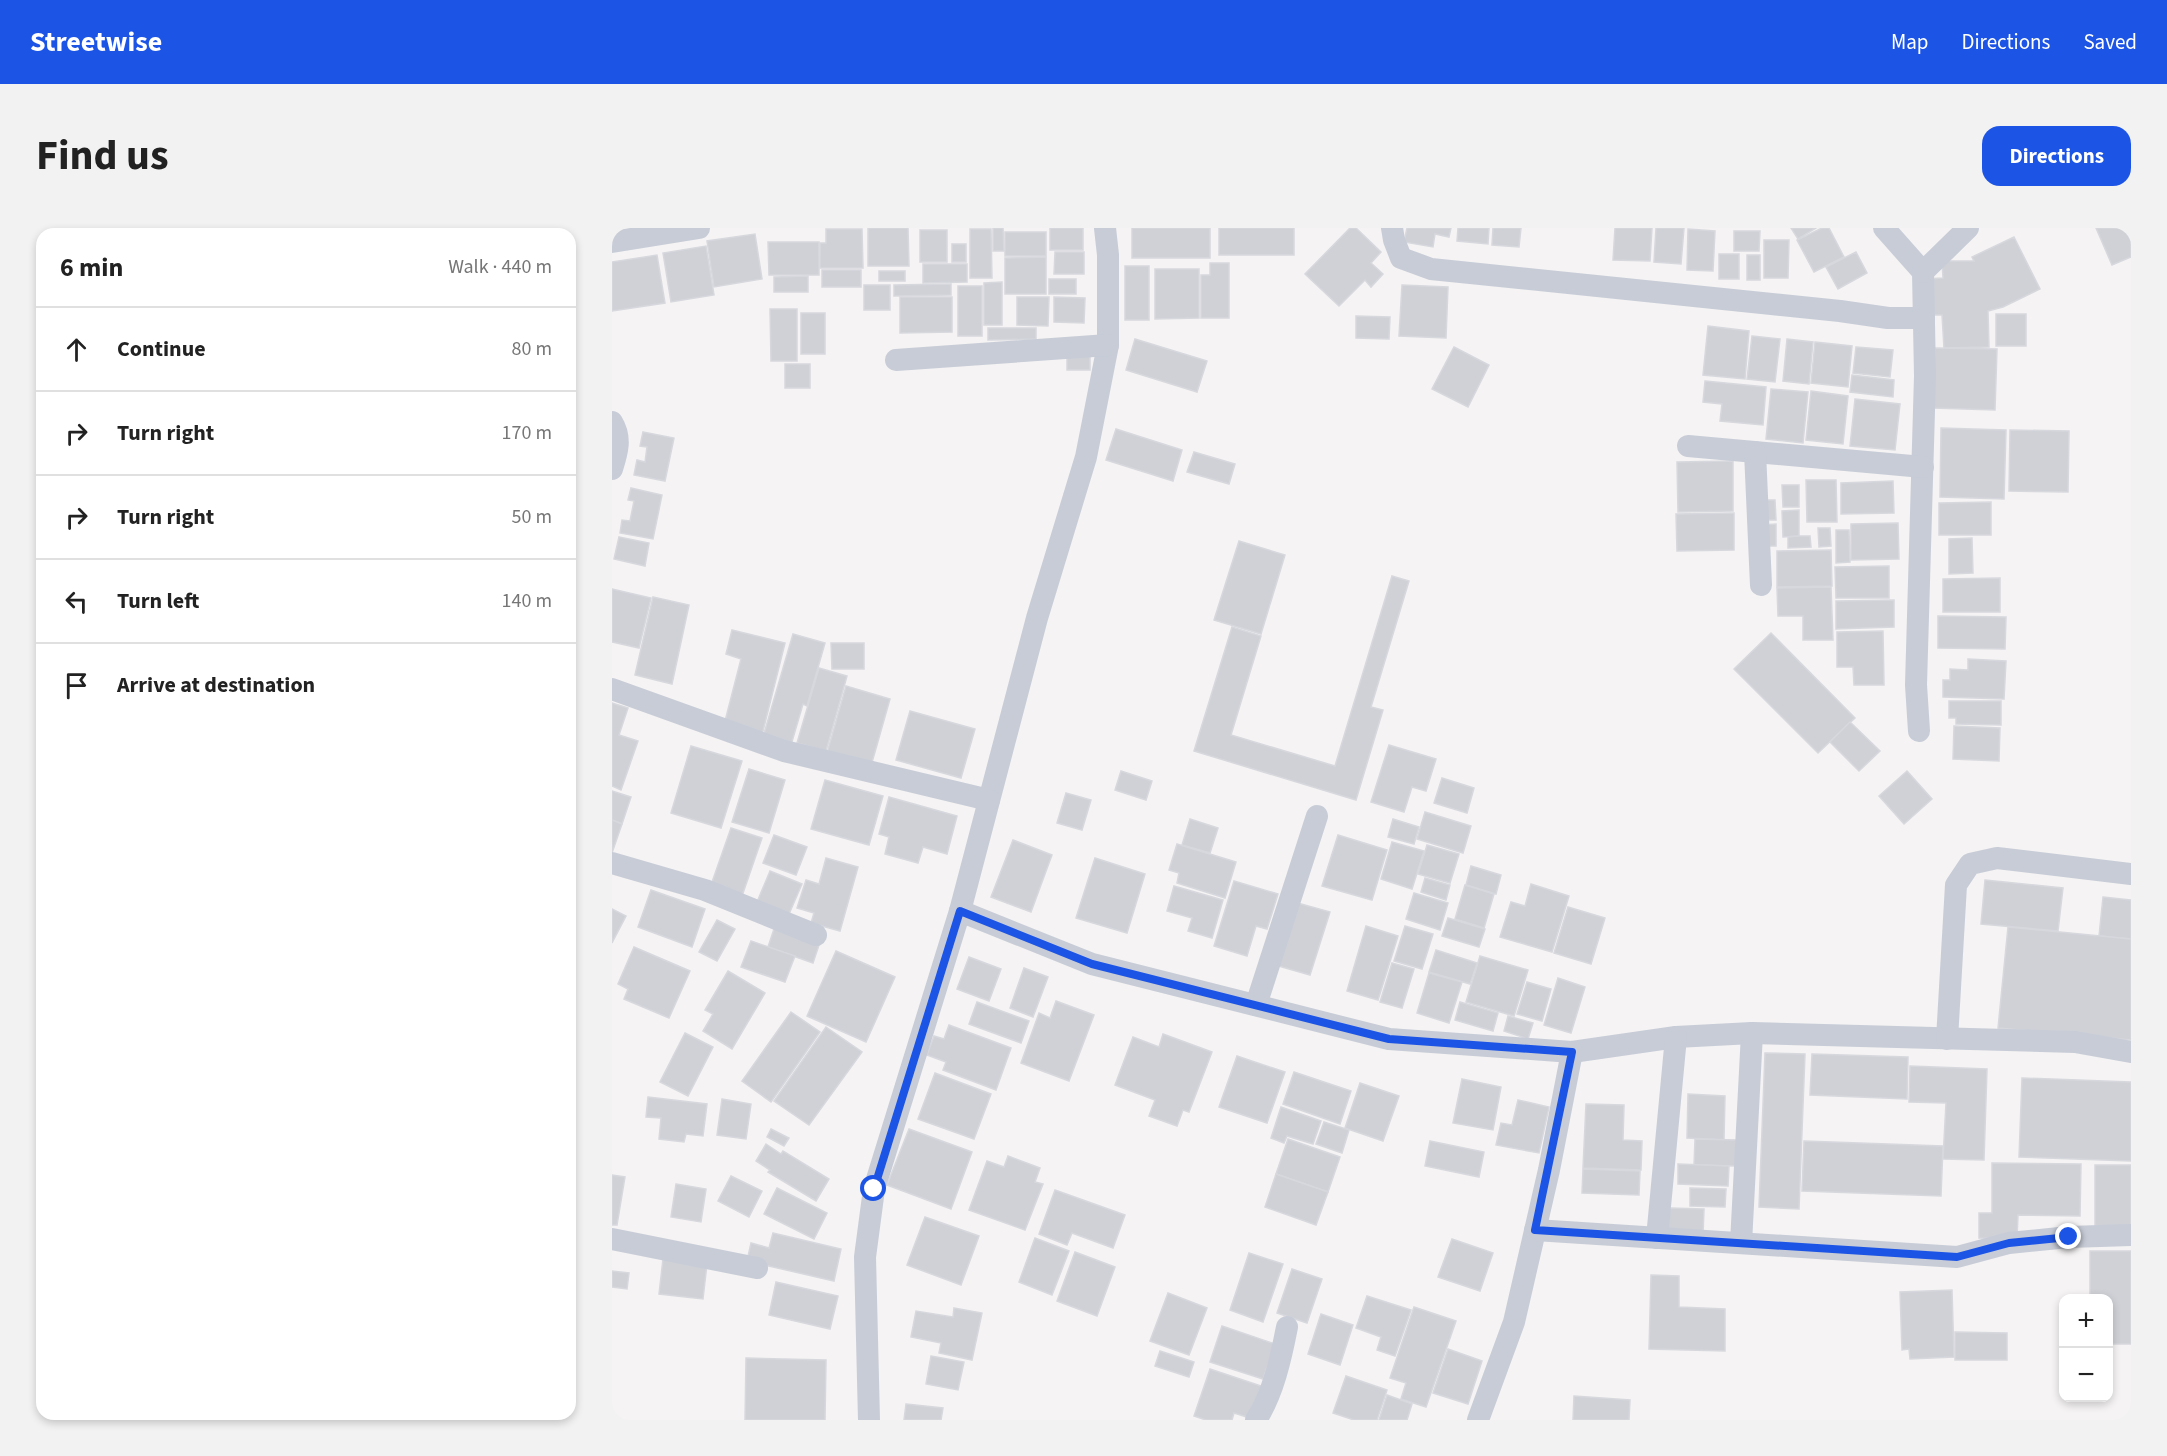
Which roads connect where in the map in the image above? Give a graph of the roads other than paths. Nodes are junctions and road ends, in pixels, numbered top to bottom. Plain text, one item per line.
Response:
1 (699, 228) edge
2 (1105, 228) edge
3 (1392, 228) edge
4 (1968, 228) edge
5 (1891, 229) edge
6 (612, 242) edge
7 (1923, 272) junction
8 (1924, 318) junction
9 (1108, 345) junction
10 (896, 360) dead end
11 (612, 422) edge
12 (1688, 447) dead end
13 (1755, 452) junction
14 (1923, 467) junction
15 (612, 469) edge
16 (1761, 585) dead end
17 (612, 689) edge
18 (1919, 731) dead end
19 (989, 800) junction
20 (1317, 816) dead end
21 (612, 863) edge
22 (2131, 874) edge
23 (960, 911) junction
24 (816, 935) dead end
25 (1256, 1005) junction
26 (1752, 1033) junction
27 (1676, 1037) junction
28 (1947, 1039) junction
29 (1572, 1052) junction
30 (2131, 1052) edge
31 (1535, 1230) junction
32 (2131, 1235) edge
33 (1657, 1238) junction
34 (612, 1239) edge
35 (1741, 1244) junction
36 (757, 1268) dead end
37 (1287, 1327) dead end
38 (869, 1420) edge
39 (1256, 1420) edge
40 (1478, 1420) edge

1 - 6 street
2 - 9 street
3 - 8 street
4 - 7 street
5 - 7 street
7 - 8 street
8 - 14 street
9 - 10 street
9 - 19 street
11 - 15 street
12 - 13 street
13 - 14 street
13 - 16 street
14 - 18 street
17 - 19 street
19 - 23 street
20 - 25 street
21 - 24 street
22 - 28 street
23 - 25 street
23 - 38 street
25 - 29 street
26 - 27 street
26 - 28 street
26 - 35 street
27 - 29 street
27 - 33 street
28 - 30 street
29 - 31 street
31 - 33 street
31 - 40 street
32 - 35 street
33 - 35 street
34 - 36 street
37 - 39 street

